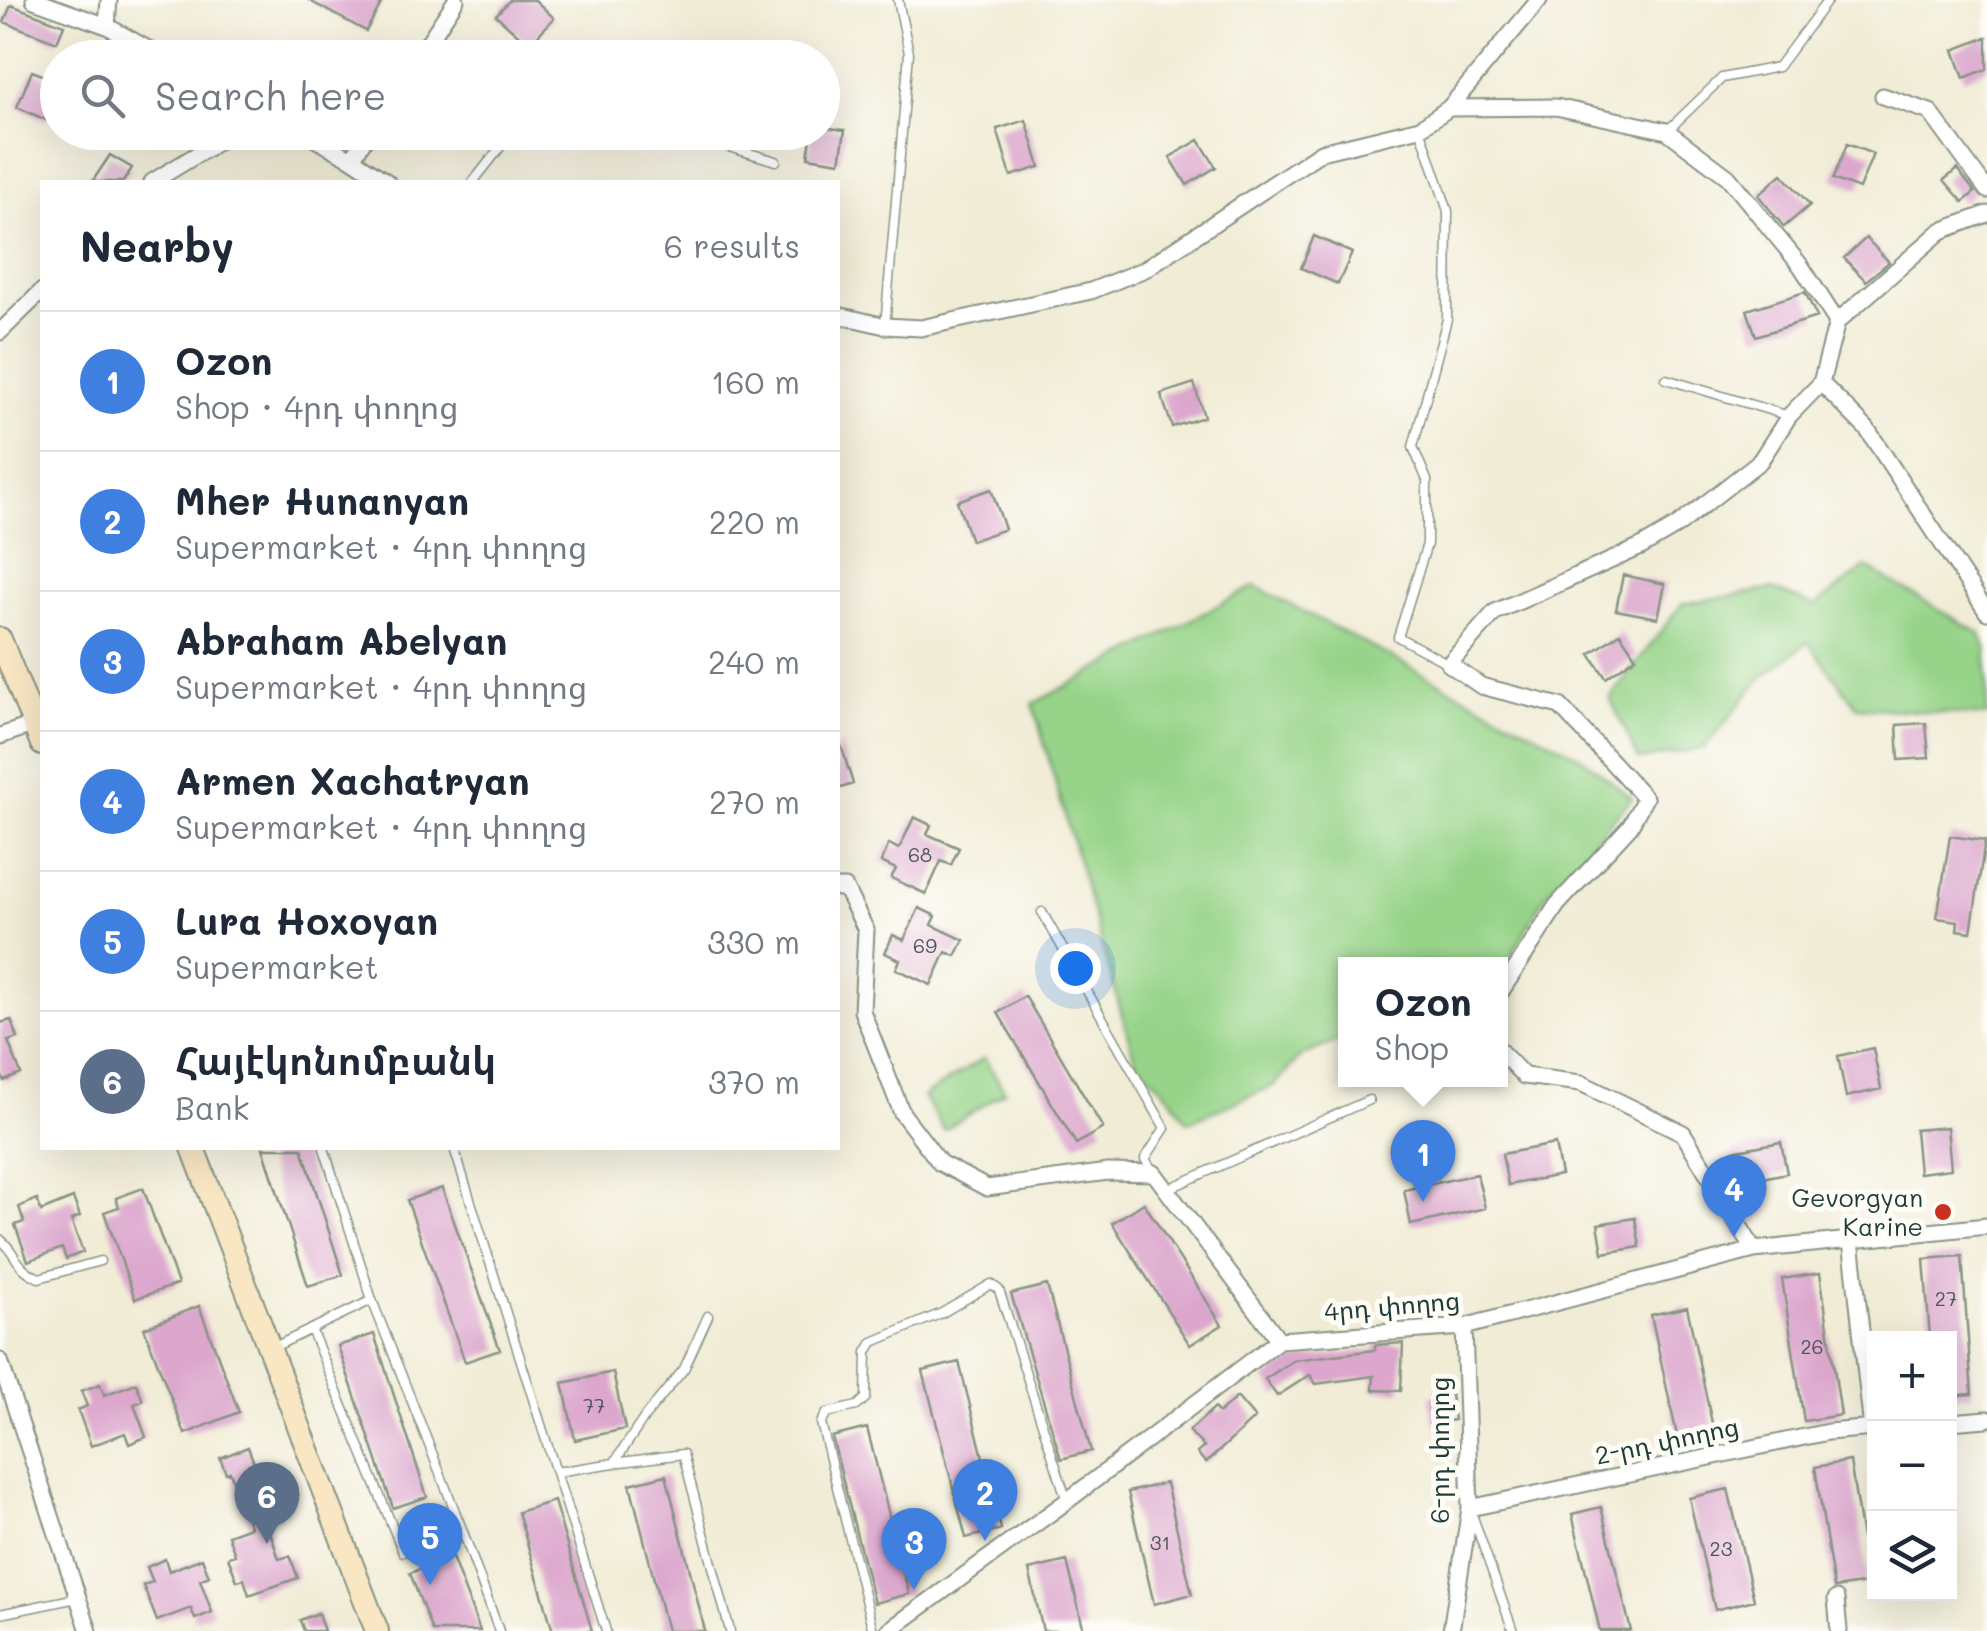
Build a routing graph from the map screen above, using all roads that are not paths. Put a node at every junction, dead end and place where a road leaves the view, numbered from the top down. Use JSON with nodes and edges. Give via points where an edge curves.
{"nodes":[{"id":1,"x":34,"y":0,"type":"edge"},
{"id":2,"x":109,"y":0,"type":"edge"},
{"id":3,"x":456,"y":0,"type":"edge"},
{"id":4,"x":898,"y":0,"type":"edge"},
{"id":5,"x":1538,"y":0,"type":"edge"},
{"id":6,"x":1828,"y":0,"type":"edge"},
{"id":7,"x":107,"y":26,"type":"junction"},
{"id":8,"x":132,"y":40,"type":"edge"},
{"id":9,"x":430,"y":40,"type":"edge"},
{"id":10,"x":1884,"y":96,"type":"dead end"},
{"id":11,"x":1449,"y":108,"type":"junction"},
{"id":12,"x":1420,"y":128,"type":"junction"},
{"id":13,"x":1666,"y":130,"type":"junction"},
{"id":14,"x":204,"y":150,"type":"edge"},
{"id":15,"x":335,"y":150,"type":"edge"},
{"id":16,"x":358,"y":150,"type":"edge"},
{"id":17,"x":498,"y":150,"type":"edge"},
{"id":18,"x":739,"y":150,"type":"edge"},
{"id":19,"x":352,"y":159,"type":"junction"},
{"id":20,"x":776,"y":161,"type":"dead end"},
{"id":21,"x":155,"y":180,"type":"edge"},
{"id":22,"x":384,"y":180,"type":"edge"},
{"id":23,"x":475,"y":180,"type":"edge"},
{"id":24,"x":1987,"y":190,"type":"edge"},
{"id":25,"x":1987,"y":214,"type":"edge"},
{"id":26,"x":40,"y":292,"type":"edge"},
{"id":27,"x":840,"y":316,"type":"edge"},
{"id":28,"x":1836,"y":322,"type":"junction"},
{"id":29,"x":885,"y":326,"type":"junction"},
{"id":30,"x":0,"y":332,"type":"edge"},
{"id":31,"x":1666,"y":379,"type":"dead end"},
{"id":32,"x":1820,"y":383,"type":"junction"},
{"id":33,"x":1789,"y":416,"type":"junction"},
{"id":34,"x":1987,"y":612,"type":"edge"},
{"id":35,"x":0,"y":639,"type":"edge"},
{"id":36,"x":1449,"y":664,"type":"junction"},
{"id":37,"x":39,"y":734,"type":"edge"},
{"id":38,"x":0,"y":736,"type":"edge"},
{"id":39,"x":840,"y":888,"type":"edge"},
{"id":40,"x":1042,"y":912,"type":"dead end"},
{"id":41,"x":1508,"y":981,"type":"edge"},
{"id":42,"x":1508,"y":1059,"type":"edge"},
{"id":43,"x":1369,"y":1100,"type":"dead end"},
{"id":44,"x":194,"y":1150,"type":"edge"},
{"id":45,"x":325,"y":1150,"type":"edge"},
{"id":46,"x":455,"y":1150,"type":"edge"},
{"id":47,"x":1154,"y":1173,"type":"junction"},
{"id":48,"x":1168,"y":1189,"type":"junction"},
{"id":49,"x":1987,"y":1226,"type":"edge"},
{"id":50,"x":0,"y":1239,"type":"edge"},
{"id":51,"x":1852,"y":1240,"type":"junction"},
{"id":52,"x":1754,"y":1250,"type":"junction"},
{"id":53,"x":100,"y":1261,"type":"dead end"},
{"id":54,"x":372,"y":1300,"type":"junction"},
{"id":55,"x":708,"y":1316,"type":"dead end"},
{"id":56,"x":1464,"y":1327,"type":"junction"},
{"id":57,"x":311,"y":1329,"type":"junction"},
{"id":58,"x":1279,"y":1340,"type":"junction"},
{"id":59,"x":268,"y":1350,"type":"junction"},
{"id":60,"x":0,"y":1360,"type":"edge"},
{"id":61,"x":1987,"y":1419,"type":"edge"},
{"id":62,"x":1872,"y":1421,"type":"edge"},
{"id":63,"x":1957,"y":1421,"type":"edge"},
{"id":64,"x":1867,"y":1429,"type":"edge"},
{"id":65,"x":614,"y":1464,"type":"junction"},
{"id":66,"x":556,"y":1472,"type":"junction"},
{"id":67,"x":1067,"y":1501,"type":"junction"},
{"id":68,"x":1470,"y":1508,"type":"junction"},
{"id":69,"x":462,"y":1530,"type":"junction"},
{"id":70,"x":77,"y":1598,"type":"junction"},
{"id":71,"x":1836,"y":1599,"type":"dead end"},
{"id":72,"x":0,"y":1614,"type":"edge"},
{"id":73,"x":90,"y":1631,"type":"edge"},
{"id":74,"x":376,"y":1631,"type":"edge"},
{"id":75,"x":499,"y":1631,"type":"edge"},
{"id":76,"x":606,"y":1631,"type":"edge"},
{"id":77,"x":730,"y":1631,"type":"edge"},
{"id":78,"x":873,"y":1631,"type":"edge"},
{"id":79,"x":888,"y":1631,"type":"edge"},
{"id":80,"x":1450,"y":1631,"type":"edge"},
{"id":81,"x":1514,"y":1631,"type":"edge"},
{"id":82,"x":1839,"y":1631,"type":"edge"}],
"edges":[{"from":1,"to":7,"type":"street"},
{"from":2,"to":7,"type":"street"},
{"from":3,"to":9,"type":"street"},
{"from":4,"to":29,"type":"lane","via":[[909,53]]},
{"from":5,"to":11,"type":"street"},
{"from":6,"to":13,"type":"lane","via":[[1778,66],[1722,78]]},
{"from":7,"to":8,"type":"street"},
{"from":10,"to":24,"type":"street","via":[[1930,112]]},
{"from":11,"to":12,"type":"street"},
{"from":11,"to":13,"type":"street","via":[[1556,107]]},
{"from":12,"to":29,"type":"street","via":[[1321,152],[1145,269],[1092,291],[921,328]]},
{"from":12,"to":36,"type":"lane","via":[[1448,211],[1447,319],[1413,448],[1427,480],[1427,544],[1398,637]]},
{"from":13,"to":28,"type":"street","via":[[1728,177],[1801,266]]},
{"from":14,"to":21,"type":"street"},
{"from":15,"to":19,"type":"street"},
{"from":16,"to":19,"type":"street"},
{"from":17,"to":23,"type":"lane"},
{"from":18,"to":20,"type":"lane"},
{"from":19,"to":22,"type":"street"},
{"from":25,"to":28,"type":"street","via":[[1941,231]]},
{"from":26,"to":30,"type":"street"},
{"from":27,"to":29,"type":"street"},
{"from":28,"to":32,"type":"street"},
{"from":31,"to":33,"type":"lane"},
{"from":32,"to":33,"type":"street"},
{"from":32,"to":34,"type":"street","via":[[1867,429]]},
{"from":33,"to":36,"type":"street","via":[[1760,462],[1678,526],[1494,612]]},
{"from":35,"to":37,"type":"main road"},
{"from":36,"to":41,"type":"street","via":[[1480,686],[1560,706],[1645,798],[1630,826],[1557,905]]},
{"from":37,"to":38,"type":"street"},
{"from":39,"to":47,"type":"street","via":[[866,930],[862,1011],[902,1113],[940,1163],[987,1188],[1108,1172]]},
{"from":40,"to":47,"type":"lane","via":[[1164,1128],[1145,1159]]},
{"from":42,"to":52,"type":"street","via":[[1524,1076],[1580,1083],[1684,1133]]},
{"from":43,"to":48,"type":"lane"},
{"from":44,"to":59,"type":"main road"},
{"from":45,"to":54,"type":"lane"},
{"from":46,"to":66,"type":"lane"},
{"from":47,"to":48,"type":"street"},
{"from":48,"to":58,"type":"street"},
{"from":49,"to":51,"type":"street","name":"4րդ փողոց"},
{"from":50,"to":53,"type":"lane","via":[[21,1269],[40,1278]]},
{"from":51,"to":52,"type":"street","name":"4րդ փողոց"},
{"from":51,"to":62,"type":"street"},
{"from":52,"to":56,"type":"street","name":"4րդ փողոց"},
{"from":54,"to":57,"type":"lane"},
{"from":54,"to":69,"type":"lane"},
{"from":55,"to":65,"type":"lane","via":[[684,1369]]},
{"from":56,"to":58,"type":"street","name":"4րդ փողոց"},
{"from":56,"to":68,"type":"street","name":"6-րդ փողոց"},
{"from":57,"to":59,"type":"lane"},
{"from":57,"to":69,"type":"lane","via":[[402,1552]]},
{"from":58,"to":67,"type":"street"},
{"from":59,"to":74,"type":"main road"},
{"from":60,"to":70,"type":"street"},
{"from":61,"to":63,"type":"street"},
{"from":64,"to":68,"type":"street","name":"2-րդ փողոց"},
{"from":65,"to":66,"type":"lane"},
{"from":65,"to":77,"type":"lane","via":[[682,1454]]},
{"from":66,"to":76,"type":"lane"},
{"from":67,"to":78,"type":"lane","via":[[999,1290],[991,1284],[873,1342],[866,1398],[826,1413],[821,1423]]},
{"from":67,"to":79,"type":"street"},
{"from":68,"to":80,"type":"street","name":"6-րդ փողոց"},
{"from":68,"to":81,"type":"lane"},
{"from":69,"to":75,"type":"lane"},
{"from":70,"to":72,"type":"lane"},
{"from":70,"to":73,"type":"street"},
{"from":71,"to":82,"type":"street"}]}
